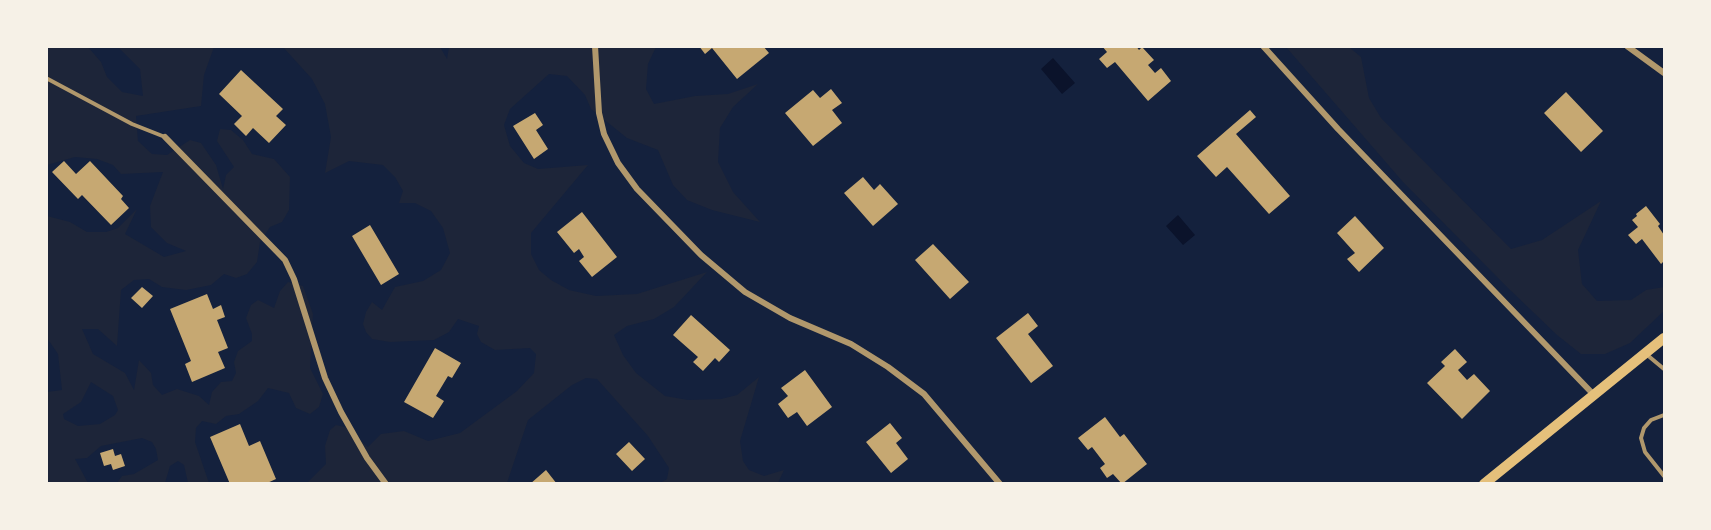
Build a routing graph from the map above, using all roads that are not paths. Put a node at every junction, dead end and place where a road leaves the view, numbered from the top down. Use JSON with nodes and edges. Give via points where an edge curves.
{"nodes":[{"id":1,"x":595,"y":46,"type":"edge"},
{"id":2,"x":1263,"y":46,"type":"edge"},
{"id":3,"x":1627,"y":46,"type":"edge"},
{"id":4,"x":1665,"y":73,"type":"edge"},
{"id":5,"x":46,"y":78,"type":"edge"},
{"id":6,"x":165,"y":136,"type":"joint"},
{"id":7,"x":1665,"y":338,"type":"edge"},
{"id":8,"x":1646,"y":354,"type":"junction"},
{"id":9,"x":1665,"y":369,"type":"edge"},
{"id":10,"x":1594,"y":394,"type":"junction"},
{"id":11,"x":1665,"y":414,"type":"edge"},
{"id":12,"x":1665,"y":476,"type":"edge"},
{"id":13,"x":386,"y":483,"type":"edge"},
{"id":14,"x":1000,"y":483,"type":"edge"},
{"id":15,"x":1485,"y":483,"type":"edge"}],
"edges":[{"from":1,"to":14,"type":"street","via":[[598,113],[604,134],[637,189],[702,257],[745,292],[790,318],[851,344],[924,394]]},
{"from":2,"to":10,"type":"street"},
{"from":3,"to":4,"type":"street"},
{"from":5,"to":6,"type":"lane","via":[[132,124]]},
{"from":6,"to":13,"type":"street","via":[[285,260],[340,412]]},
{"from":7,"to":8,"type":"main road"},
{"from":8,"to":9,"type":"lane"},
{"from":8,"to":10,"type":"main road"},
{"from":10,"to":15,"type":"main road"},
{"from":11,"to":12,"type":"lane","via":[[1651,420],[1641,438],[1646,452]]}]}
